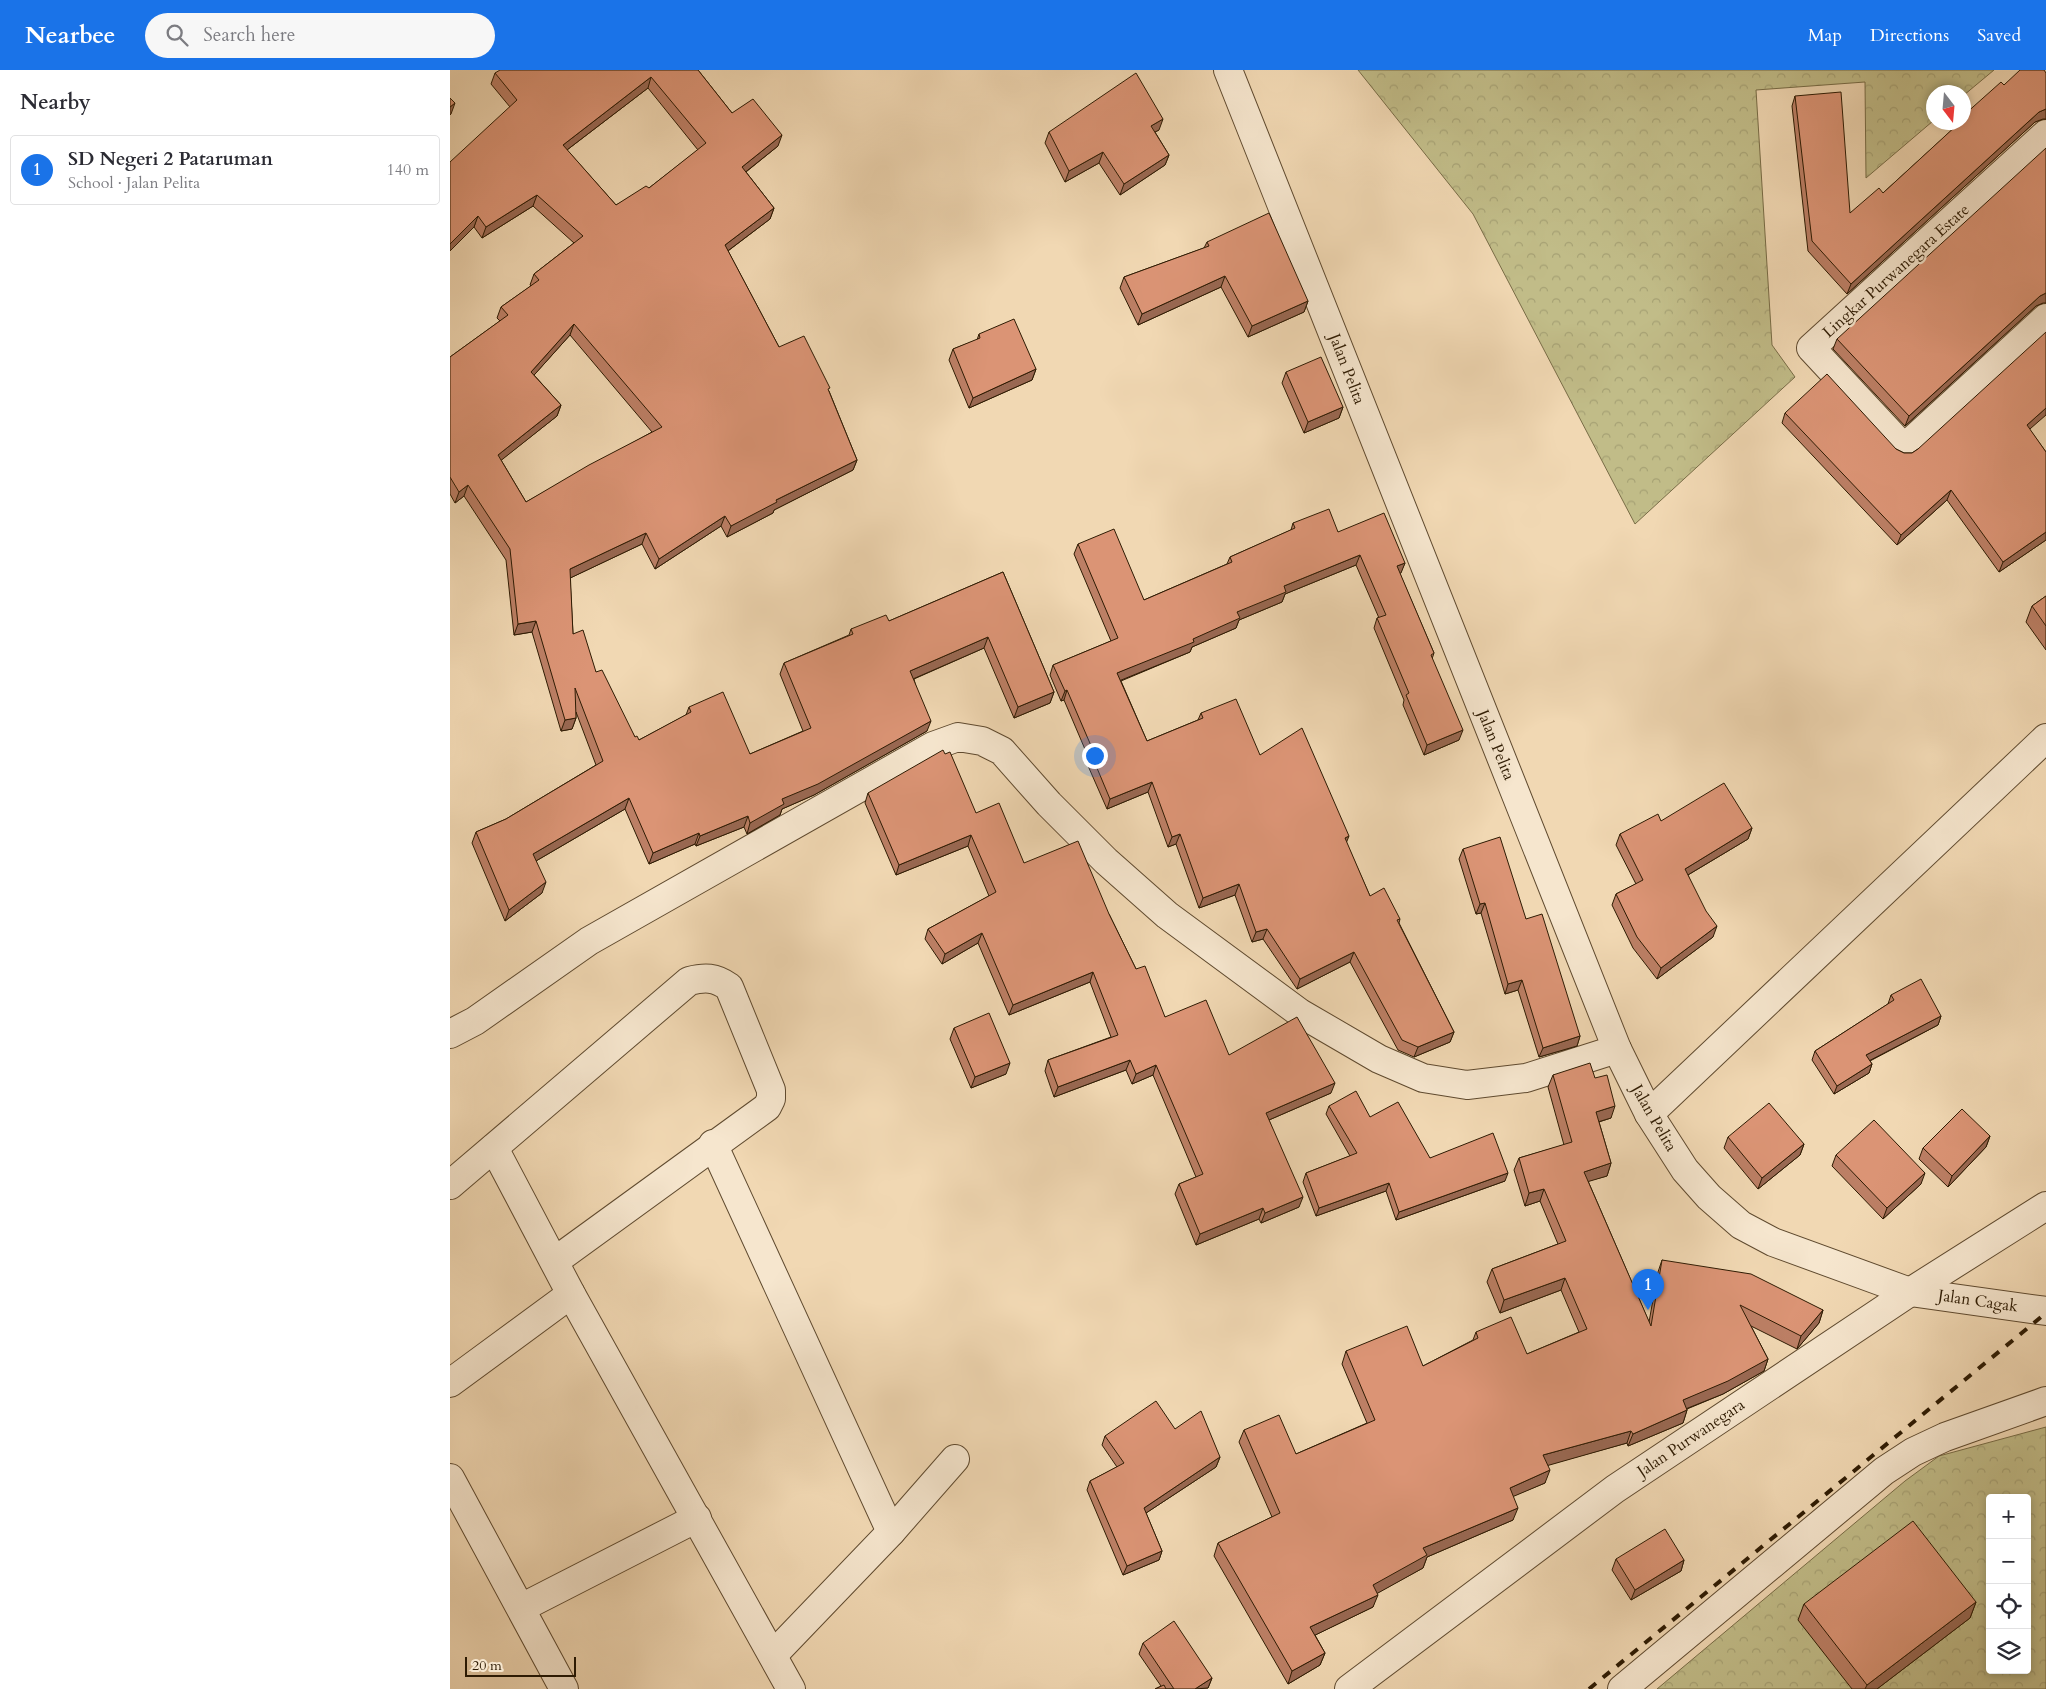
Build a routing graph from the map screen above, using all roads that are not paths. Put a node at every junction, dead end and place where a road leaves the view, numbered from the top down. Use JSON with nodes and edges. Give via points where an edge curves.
{"nodes":[{"id":1,"x":1228,"y":70,"type":"edge"},
{"id":2,"x":2046,"y":134,"type":"edge"},
{"id":3,"x":2046,"y":318,"type":"edge"},
{"id":4,"x":2046,"y":738,"type":"edge"},
{"id":5,"x":450,"y":1034,"type":"edge"},
{"id":6,"x":1617,"y":1049,"type":"junction"},
{"id":7,"x":1650,"y":1114,"type":"junction"},
{"id":8,"x":713,"y":1144,"type":"junction"},
{"id":9,"x":494,"y":1148,"type":"junction"},
{"id":10,"x":450,"y":1185,"type":"edge"},
{"id":11,"x":2046,"y":1206,"type":"edge"},
{"id":12,"x":555,"y":1261,"type":"junction"},
{"id":13,"x":1910,"y":1292,"type":"junction"},
{"id":14,"x":571,"y":1294,"type":"junction"},
{"id":15,"x":2046,"y":1311,"type":"edge"},
{"id":16,"x":450,"y":1383,"type":"edge"},
{"id":17,"x":2046,"y":1401,"type":"edge"},
{"id":18,"x":956,"y":1459,"type":"dead end"},
{"id":19,"x":450,"y":1478,"type":"edge"},
{"id":20,"x":697,"y":1518,"type":"junction"},
{"id":21,"x":891,"y":1532,"type":"junction"},
{"id":22,"x":521,"y":1608,"type":"junction"},
{"id":23,"x":773,"y":1655,"type":"junction"},
{"id":24,"x":564,"y":1689,"type":"edge"},
{"id":25,"x":791,"y":1689,"type":"edge"},
{"id":26,"x":1349,"y":1689,"type":"edge"},
{"id":27,"x":1622,"y":1689,"type":"edge"}],
"edges":[{"from":1,"to":6,"type":"street","name":"Jalan Pelita"},
{"from":2,"to":3,"type":"street","name":"Lingkar Purwanegara Estate","via":[[1812,348],[1904,448]]},
{"from":4,"to":7,"type":"street"},
{"from":5,"to":6,"type":"street","via":[[475,1021],[589,941],[933,746],[958,737],[982,741],[1002,751],[1106,861],[1167,915],[1300,1013],[1379,1059],[1423,1078],[1468,1085],[1526,1078]]},
{"from":6,"to":7,"type":"street","name":"Jalan Pelita"},
{"from":7,"to":13,"type":"street","name":"Jalan Pelita","via":[[1685,1170],[1708,1197],[1741,1225],[1773,1242]]},
{"from":8,"to":9,"type":"street","via":[[767,1107],[771,1090],[729,987],[718,980],[700,978],[689,981]]},
{"from":8,"to":12,"type":"street"},
{"from":8,"to":21,"type":"street"},
{"from":9,"to":10,"type":"street"},
{"from":9,"to":12,"type":"street"},
{"from":11,"to":13,"type":"street","name":"Jalan Purwanegara"},
{"from":12,"to":14,"type":"street"},
{"from":13,"to":15,"type":"street","name":"Jalan Cagak"},
{"from":13,"to":26,"type":"street","name":"Jalan Purwanegara","via":[[1615,1489]]},
{"from":14,"to":16,"type":"street"},
{"from":14,"to":20,"type":"street"},
{"from":17,"to":27,"type":"street","via":[[1945,1437],[1884,1471]]},
{"from":18,"to":21,"type":"street"},
{"from":19,"to":22,"type":"street"},
{"from":20,"to":22,"type":"street"},
{"from":20,"to":23,"type":"street"},
{"from":21,"to":23,"type":"street"},
{"from":22,"to":24,"type":"street"},
{"from":23,"to":25,"type":"street"}]}
